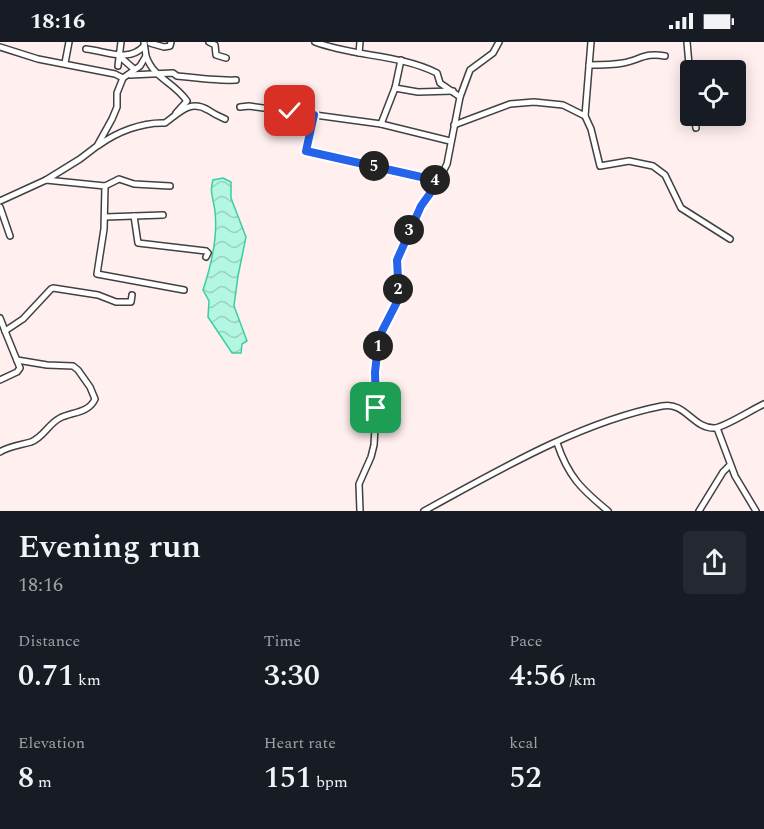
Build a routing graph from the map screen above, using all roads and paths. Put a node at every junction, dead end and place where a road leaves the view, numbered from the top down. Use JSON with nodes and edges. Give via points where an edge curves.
{"nodes":[{"id":1,"x":69,"y":42,"type":"edge"},
{"id":2,"x":121,"y":42,"type":"edge"},
{"id":3,"x":171,"y":42,"type":"edge"},
{"id":4,"x":209,"y":42,"type":"edge"},
{"id":5,"x":315,"y":42,"type":"edge"},
{"id":6,"x":360,"y":42,"type":"edge"},
{"id":7,"x":499,"y":42,"type":"edge"},
{"id":8,"x":591,"y":42,"type":"edge"},
{"id":9,"x":687,"y":42,"type":"edge"},
{"id":10,"x":145,"y":44,"type":"edge"},
{"id":11,"x":0,"y":47,"type":"edge"},
{"id":12,"x":86,"y":49,"type":"dead end"},
{"id":13,"x":359,"y":52,"type":"junction"},
{"id":14,"x":118,"y":55,"type":"junction"},
{"id":15,"x":146,"y":56,"type":"junction"},
{"id":16,"x":665,"y":56,"type":"dead end"},
{"id":17,"x":226,"y":58,"type":"dead end"},
{"id":18,"x":401,"y":60,"type":"junction"},
{"id":19,"x":689,"y":60,"type":"edge"},
{"id":20,"x":65,"y":63,"type":"junction"},
{"id":21,"x":589,"y":65,"type":"junction"},
{"id":22,"x":118,"y":66,"type":"dead end"},
{"id":23,"x":132,"y":72,"type":"junction"},
{"id":24,"x":157,"y":74,"type":"junction"},
{"id":25,"x":123,"y":78,"type":"junction"},
{"id":26,"x":236,"y":80,"type":"dead end"},
{"id":27,"x":395,"y":88,"type":"junction"},
{"id":28,"x":454,"y":92,"type":"junction"},
{"id":29,"x":460,"y":97,"type":"junction"},
{"id":30,"x":240,"y":107,"type":"dead end"},
{"id":31,"x":314,"y":115,"type":"junction"},
{"id":32,"x":585,"y":116,"type":"junction"},
{"id":33,"x":172,"y":118,"type":"junction"},
{"id":34,"x":225,"y":119,"type":"dead end"},
{"id":35,"x":381,"y":124,"type":"junction"},
{"id":36,"x":454,"y":125,"type":"junction"},
{"id":37,"x":450,"y":141,"type":"junction"},
{"id":38,"x":98,"y":146,"type":"junction"},
{"id":39,"x":46,"y":180,"type":"junction"},
{"id":40,"x":439,"y":181,"type":"junction"},
{"id":41,"x":105,"y":186,"type":"junction"},
{"id":42,"x":170,"y":186,"type":"dead end"},
{"id":43,"x":0,"y":201,"type":"edge"},
{"id":44,"x":0,"y":207,"type":"edge"},
{"id":45,"x":163,"y":215,"type":"dead end"},
{"id":46,"x":134,"y":216,"type":"junction"},
{"id":47,"x":105,"y":217,"type":"junction"},
{"id":48,"x":10,"y":236,"type":"dead end"},
{"id":49,"x":729,"y":239,"type":"dead end"},
{"id":50,"x":206,"y":257,"type":"dead end"},
{"id":51,"x":184,"y":290,"type":"dead end"},
{"id":52,"x":132,"y":295,"type":"dead end"},
{"id":53,"x":0,"y":318,"type":"edge"},
{"id":54,"x":5,"y":331,"type":"junction"},
{"id":55,"x":17,"y":360,"type":"junction"},
{"id":56,"x":0,"y":380,"type":"edge"},
{"id":57,"x":764,"y":404,"type":"edge"},
{"id":58,"x":717,"y":428,"type":"junction"},
{"id":59,"x":557,"y":442,"type":"junction"},
{"id":60,"x":0,"y":452,"type":"edge"},
{"id":61,"x":730,"y":465,"type":"junction"},
{"id":62,"x":360,"y":511,"type":"edge"},
{"id":63,"x":424,"y":511,"type":"edge"},
{"id":64,"x":608,"y":511,"type":"edge"},
{"id":65,"x":699,"y":511,"type":"edge"},
{"id":66,"x":756,"y":511,"type":"edge"}],
"edges":[{"from":1,"to":20,"type":"street"},
{"from":2,"to":14,"type":"street"},
{"from":3,"to":10,"type":"street","via":[[164,47]]},
{"from":4,"to":17,"type":"street","via":[[215,45],[216,55]]},
{"from":5,"to":13,"type":"street"},
{"from":6,"to":13,"type":"street"},
{"from":7,"to":29,"type":"street","via":[[494,53],[470,70]]},
{"from":8,"to":21,"type":"street"},
{"from":9,"to":19,"type":"street"},
{"from":10,"to":14,"type":"street","via":[[138,52]]},
{"from":10,"to":15,"type":"street"},
{"from":11,"to":20,"type":"street"},
{"from":12,"to":14,"type":"street"},
{"from":13,"to":18,"type":"street"},
{"from":14,"to":22,"type":"street"},
{"from":14,"to":23,"type":"street"},
{"from":15,"to":23,"type":"street"},
{"from":15,"to":24,"type":"street"},
{"from":16,"to":21,"type":"street","via":[[644,55],[621,64]]},
{"from":18,"to":27,"type":"street"},
{"from":18,"to":28,"type":"street","via":[[437,73],[440,83]]},
{"from":20,"to":25,"type":"street"},
{"from":21,"to":32,"type":"street"},
{"from":23,"to":24,"type":"street"},
{"from":23,"to":25,"type":"street"},
{"from":24,"to":26,"type":"street"},
{"from":24,"to":33,"type":"street","via":[[176,86],[187,101]]},
{"from":25,"to":38,"type":"street","via":[[117,107]]},
{"from":27,"to":28,"type":"street"},
{"from":27,"to":35,"type":"street"},
{"from":28,"to":29,"type":"street"},
{"from":29,"to":36,"type":"street"},
{"from":30,"to":31,"type":"street"},
{"from":31,"to":35,"type":"street"},
{"from":31,"to":40,"type":"street","via":[[306,151]]},
{"from":32,"to":36,"type":"street","via":[[563,105],[527,102],[510,104]]},
{"from":32,"to":49,"type":"street","via":[[600,166],[629,161],[659,169],[681,208]]},
{"from":33,"to":34,"type":"street","via":[[193,105]]},
{"from":33,"to":38,"type":"street","via":[[124,131]]},
{"from":35,"to":37,"type":"street"},
{"from":36,"to":37,"type":"street"},
{"from":37,"to":40,"type":"street","via":[[447,164]]},
{"from":38,"to":39,"type":"street"},
{"from":39,"to":41,"type":"street"},
{"from":39,"to":43,"type":"street"},
{"from":40,"to":62,"type":"street","via":[[421,206],[397,260],[399,298],[379,337],[374,445],[359,484]]},
{"from":41,"to":42,"type":"street","via":[[119,179]]},
{"from":41,"to":47,"type":"street"},
{"from":44,"to":48,"type":"street"},
{"from":45,"to":46,"type":"street"},
{"from":46,"to":47,"type":"street"},
{"from":46,"to":50,"type":"street","via":[[138,243],[206,251]]},
{"from":47,"to":51,"type":"street","via":[[97,273]]},
{"from":52,"to":54,"type":"street","via":[[130,302],[116,302],[53,288]]},
{"from":53,"to":54,"type":"street"},
{"from":54,"to":55,"type":"street"},
{"from":55,"to":56,"type":"street","via":[[20,370]]},
{"from":55,"to":60,"type":"street","via":[[74,366],[95,399],[86,410],[55,420],[38,438]]},
{"from":57,"to":58,"type":"street"},
{"from":58,"to":59,"type":"street","via":[[701,425],[682,410],[666,405]]},
{"from":58,"to":61,"type":"street"},
{"from":59,"to":63,"type":"street"},
{"from":59,"to":64,"type":"street","via":[[571,475]]},
{"from":61,"to":65,"type":"street"},
{"from":61,"to":66,"type":"street"}]}
